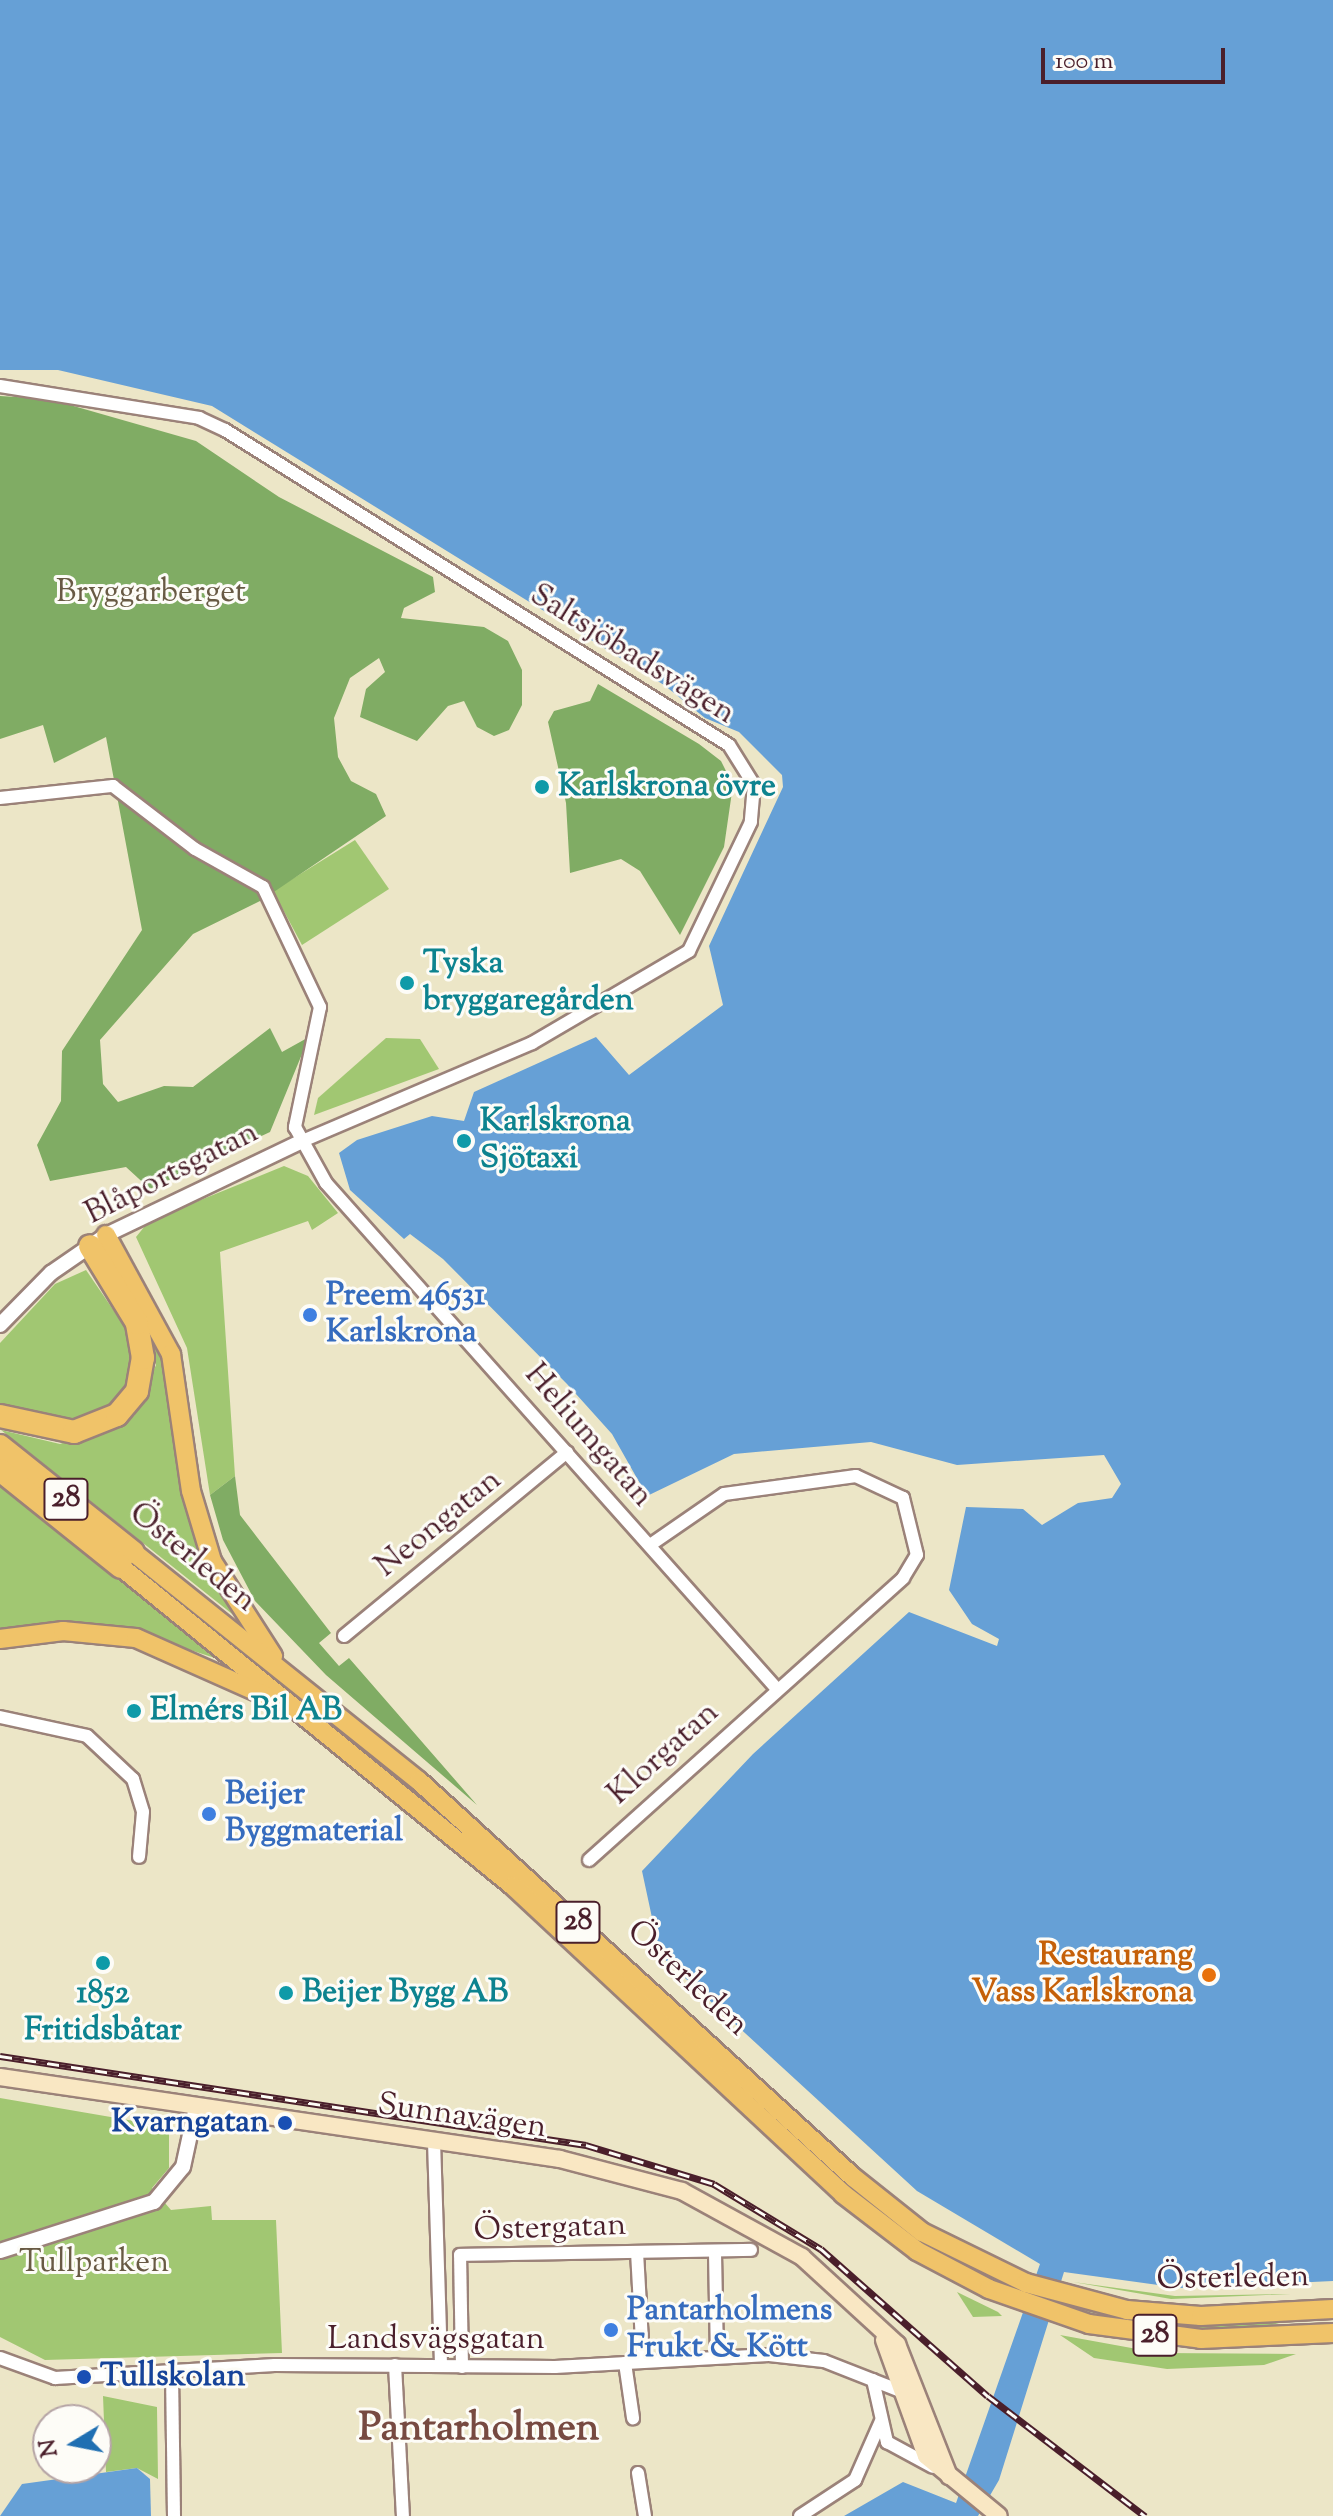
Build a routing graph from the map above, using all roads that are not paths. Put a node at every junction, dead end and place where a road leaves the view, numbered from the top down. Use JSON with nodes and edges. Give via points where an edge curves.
{"nodes":[{"id":1,"x":0,"y":386,"type":"edge"},
{"id":2,"x":0,"y":798,"type":"edge"},
{"id":3,"x":302,"y":1141,"type":"junction"},
{"id":4,"x":98,"y":1240,"type":"junction"},
{"id":5,"x":0,"y":1325,"type":"edge"},
{"id":6,"x":0,"y":1416,"type":"edge"},
{"id":7,"x":0,"y":1446,"type":"edge"},
{"id":8,"x":567,"y":1452,"type":"junction"},
{"id":9,"x":0,"y":1470,"type":"edge"},
{"id":10,"x":650,"y":1545,"type":"junction"},
{"id":11,"x":127,"y":1559,"type":"junction"},
{"id":12,"x":344,"y":1636,"type":"dead end"},
{"id":13,"x":0,"y":1639,"type":"edge"},
{"id":14,"x":286,"y":1675,"type":"junction"},
{"id":15,"x":777,"y":1689,"type":"junction"},
{"id":16,"x":0,"y":1717,"type":"edge"},
{"id":17,"x":316,"y":1721,"type":"junction"},
{"id":18,"x":139,"y":1857,"type":"dead end"},
{"id":19,"x":589,"y":1860,"type":"dead end"},
{"id":20,"x":0,"y":2077,"type":"edge"},
{"id":21,"x":196,"y":2107,"type":"junction"},
{"id":22,"x":434,"y":2141,"type":"junction"},
{"id":23,"x":751,"y":2250,"type":"dead end"},
{"id":24,"x":0,"y":2251,"type":"edge"},
{"id":25,"x":637,"y":2252,"type":"junction"},
{"id":26,"x":715,"y":2253,"type":"junction"},
{"id":27,"x":1333,"y":2309,"type":"edge"},
{"id":28,"x":874,"y":2321,"type":"junction"},
{"id":29,"x":1333,"y":2333,"type":"edge"},
{"id":30,"x":717,"y":2355,"type":"junction"},
{"id":31,"x":0,"y":2358,"type":"edge"},
{"id":32,"x":643,"y":2361,"type":"junction"},
{"id":33,"x":625,"y":2363,"type":"junction"},
{"id":34,"x":441,"y":2364,"type":"junction"},
{"id":35,"x":395,"y":2365,"type":"junction"},
{"id":36,"x":462,"y":2367,"type":"junction"},
{"id":37,"x":172,"y":2373,"type":"junction"},
{"id":38,"x":873,"y":2380,"type":"junction"},
{"id":39,"x":904,"y":2393,"type":"junction"},
{"id":40,"x":926,"y":2408,"type":"junction"},
{"id":41,"x":633,"y":2418,"type":"dead end"},
{"id":42,"x":881,"y":2421,"type":"junction"},
{"id":43,"x":942,"y":2472,"type":"junction"},
{"id":44,"x":638,"y":2473,"type":"dead end"},
{"id":45,"x":994,"y":2512,"type":"edge"},
{"id":46,"x":174,"y":2516,"type":"edge"},
{"id":47,"x":403,"y":2516,"type":"edge"},
{"id":48,"x":645,"y":2516,"type":"edge"},
{"id":49,"x":800,"y":2516,"type":"edge"}],
"edges":[{"from":1,"to":3,"type":"street","name":"Saltsjöbadsvägen","via":[[199,418],[225,430],[729,745],[754,785],[751,822],[689,951],[532,1043]]},
{"from":2,"to":3,"type":"street","via":[[113,786],[195,849],[263,887],[320,1007],[296,1114]]},
{"from":3,"to":4,"type":"street","name":"Blåportsgatan"},
{"from":3,"to":8,"type":"street","name":"Heliumgatan","via":[[326,1183]]},
{"from":4,"to":5,"type":"street","name":"Blåportsgatan"},
{"from":4,"to":6,"type":"highway","via":[[137,1323],[143,1358],[137,1391],[117,1415],[74,1432]]},
{"from":4,"to":14,"type":"main road","via":[[171,1354],[191,1491],[212,1561]]},
{"from":7,"to":11,"type":"highway","name":"Österleden","number":"28"},
{"from":8,"to":10,"type":"street","name":"Heliumgatan"},
{"from":8,"to":12,"type":"street","name":"Neongatan"},
{"from":9,"to":11,"type":"highway","name":"Österleden","number":"28"},
{"from":10,"to":15,"type":"street","name":"Heliumgatan"},
{"from":10,"to":15,"type":"street","name":"Klorgatan","via":[[724,1494],[856,1476],[903,1498],[917,1555],[903,1578]]},
{"from":11,"to":14,"type":"main road","name":"Österleden","number":"28"},
{"from":11,"to":17,"type":"main road","name":"Österleden","number":"28"},
{"from":13,"to":17,"type":"main road","via":[[63,1631],[136,1638],[230,1675]]},
{"from":14,"to":27,"type":"main road","name":"Österleden","number":"28","via":[[525,1873],[885,2205],[964,2255],[1065,2296],[1201,2316]]},
{"from":15,"to":19,"type":"street","name":"Klorgatan"},
{"from":16,"to":18,"type":"street","via":[[87,1736],[133,1779],[143,1812]]},
{"from":17,"to":29,"type":"main road","name":"Österleden","number":"28","via":[[513,1886],[843,2194],[917,2251],[1057,2315],[1201,2339]]},
{"from":20,"to":21,"type":"main road","name":"Sunnavägen"},
{"from":21,"to":22,"type":"main road","name":"Sunnavägen"},
{"from":21,"to":24,"type":"street","via":[[183,2167],[154,2202]]},
{"from":22,"to":28,"type":"main road","name":"Sunnavägen","via":[[560,2159],[682,2191],[792,2250]]},
{"from":22,"to":34,"type":"street"},
{"from":23,"to":26,"type":"street","name":"Östergatan"},
{"from":25,"to":26,"type":"street","name":"Östergatan"},
{"from":25,"to":32,"type":"street"},
{"from":25,"to":36,"type":"street","name":"Östergatan","via":[[460,2255]]},
{"from":26,"to":30,"type":"street"},
{"from":28,"to":39,"type":"main road","name":"Sunnavägen"},
{"from":28,"to":40,"type":"main road","name":"Sunnavägen","via":[[905,2357]]},
{"from":30,"to":32,"type":"street","name":"Landsvägsgatan"},
{"from":30,"to":38,"type":"street","name":"Landsvägsgatan","via":[[824,2361]]},
{"from":31,"to":37,"type":"street","name":"Landsvägsgatan","via":[[55,2378]]},
{"from":32,"to":33,"type":"street","name":"Landsvägsgatan"},
{"from":33,"to":36,"type":"street","name":"Landsvägsgatan"},
{"from":33,"to":41,"type":"street"},
{"from":34,"to":35,"type":"street","name":"Landsvägsgatan"},
{"from":34,"to":36,"type":"street","name":"Landsvägsgatan"},
{"from":35,"to":37,"type":"street","name":"Landsvägsgatan"},
{"from":35,"to":47,"type":"street"},
{"from":37,"to":46,"type":"street"},
{"from":38,"to":39,"type":"street","name":"Landsvägsgatan"},
{"from":38,"to":42,"type":"street"},
{"from":39,"to":40,"type":"street","name":"Landsvägsgatan"},
{"from":39,"to":43,"type":"main road","name":"Sunnavägen"},
{"from":40,"to":43,"type":"main road","name":"Sunnavägen"},
{"from":42,"to":43,"type":"street","via":[[893,2450]]},
{"from":42,"to":49,"type":"street","via":[[855,2480]]},
{"from":43,"to":45,"type":"main road"},
{"from":44,"to":48,"type":"street"}]}
